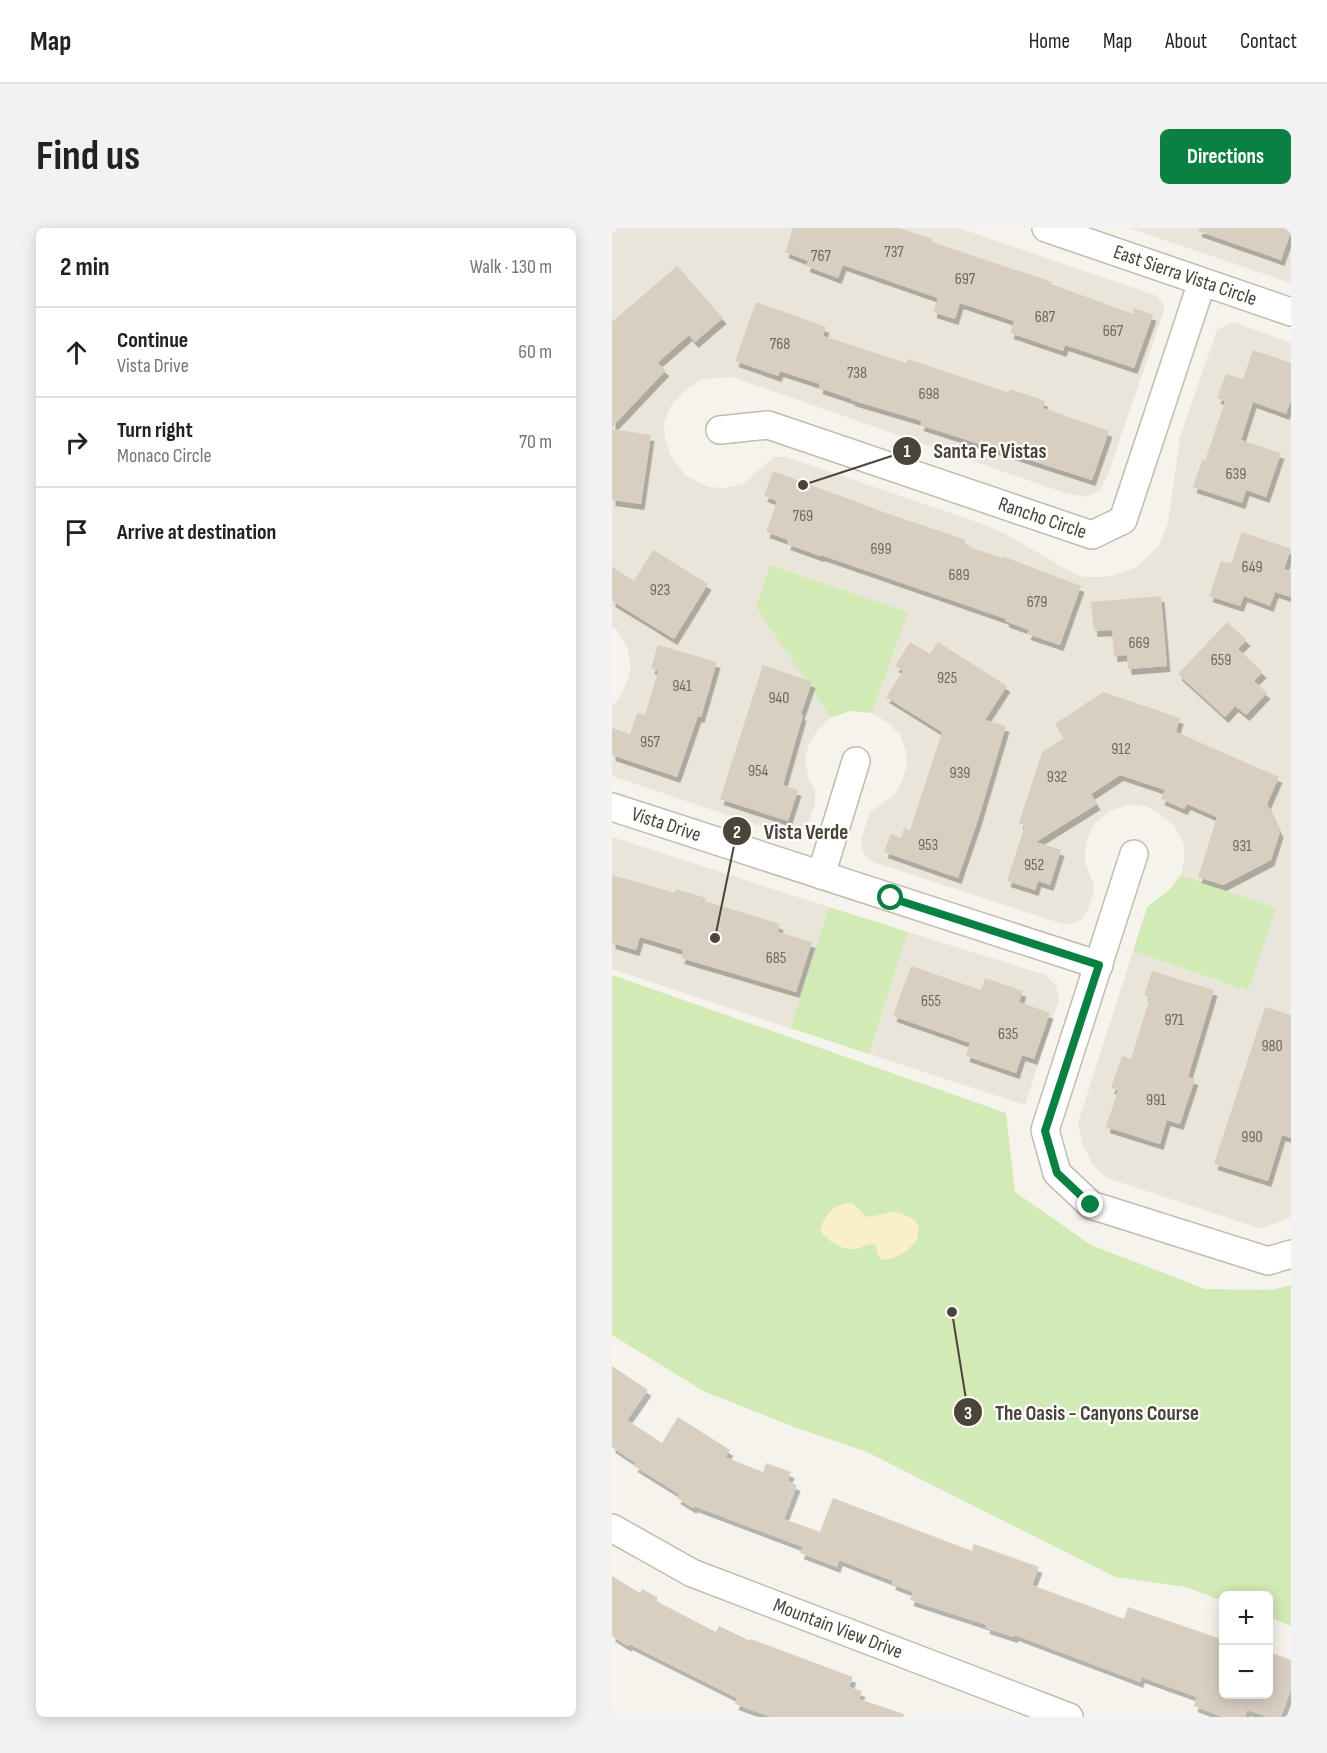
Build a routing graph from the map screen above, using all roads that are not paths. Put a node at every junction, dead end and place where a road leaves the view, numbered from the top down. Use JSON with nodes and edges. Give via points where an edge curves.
{"nodes":[{"id":1,"x":1046,"y":228,"type":"edge"},
{"id":2,"x":1202,"y":282,"type":"junction"},
{"id":3,"x":1291,"y":312,"type":"edge"},
{"id":4,"x":720,"y":430,"type":"dead end"},
{"id":5,"x":856,"y":761,"type":"dead end"},
{"id":6,"x":612,"y":807,"type":"edge"},
{"id":7,"x":1134,"y":854,"type":"dead end"},
{"id":8,"x":821,"y":875,"type":"junction"},
{"id":9,"x":1099,"y":965,"type":"junction"},
{"id":10,"x":1291,"y":1254,"type":"edge"},
{"id":11,"x":612,"y":1528,"type":"edge"},
{"id":12,"x":1069,"y":1717,"type":"edge"}],
"edges":[{"from":1,"to":2,"type":"street","name":"East Sierra Vista Circle"},
{"from":2,"to":3,"type":"street","name":"East Sierra Vista Circle"},
{"from":2,"to":4,"type":"street","name":"Rancho Circle","via":[[1123,520],[1092,535],[768,425]]},
{"from":5,"to":8,"type":"street"},
{"from":6,"to":8,"type":"street","name":"Vista Drive"},
{"from":7,"to":9,"type":"street"},
{"from":8,"to":9,"type":"street","name":"Vista Drive"},
{"from":9,"to":10,"type":"street","via":[[1045,1131],[1057,1173],[1091,1205],[1268,1261]]},
{"from":11,"to":12,"type":"street","name":"Mountain View Drive","via":[[692,1573]]}]}
